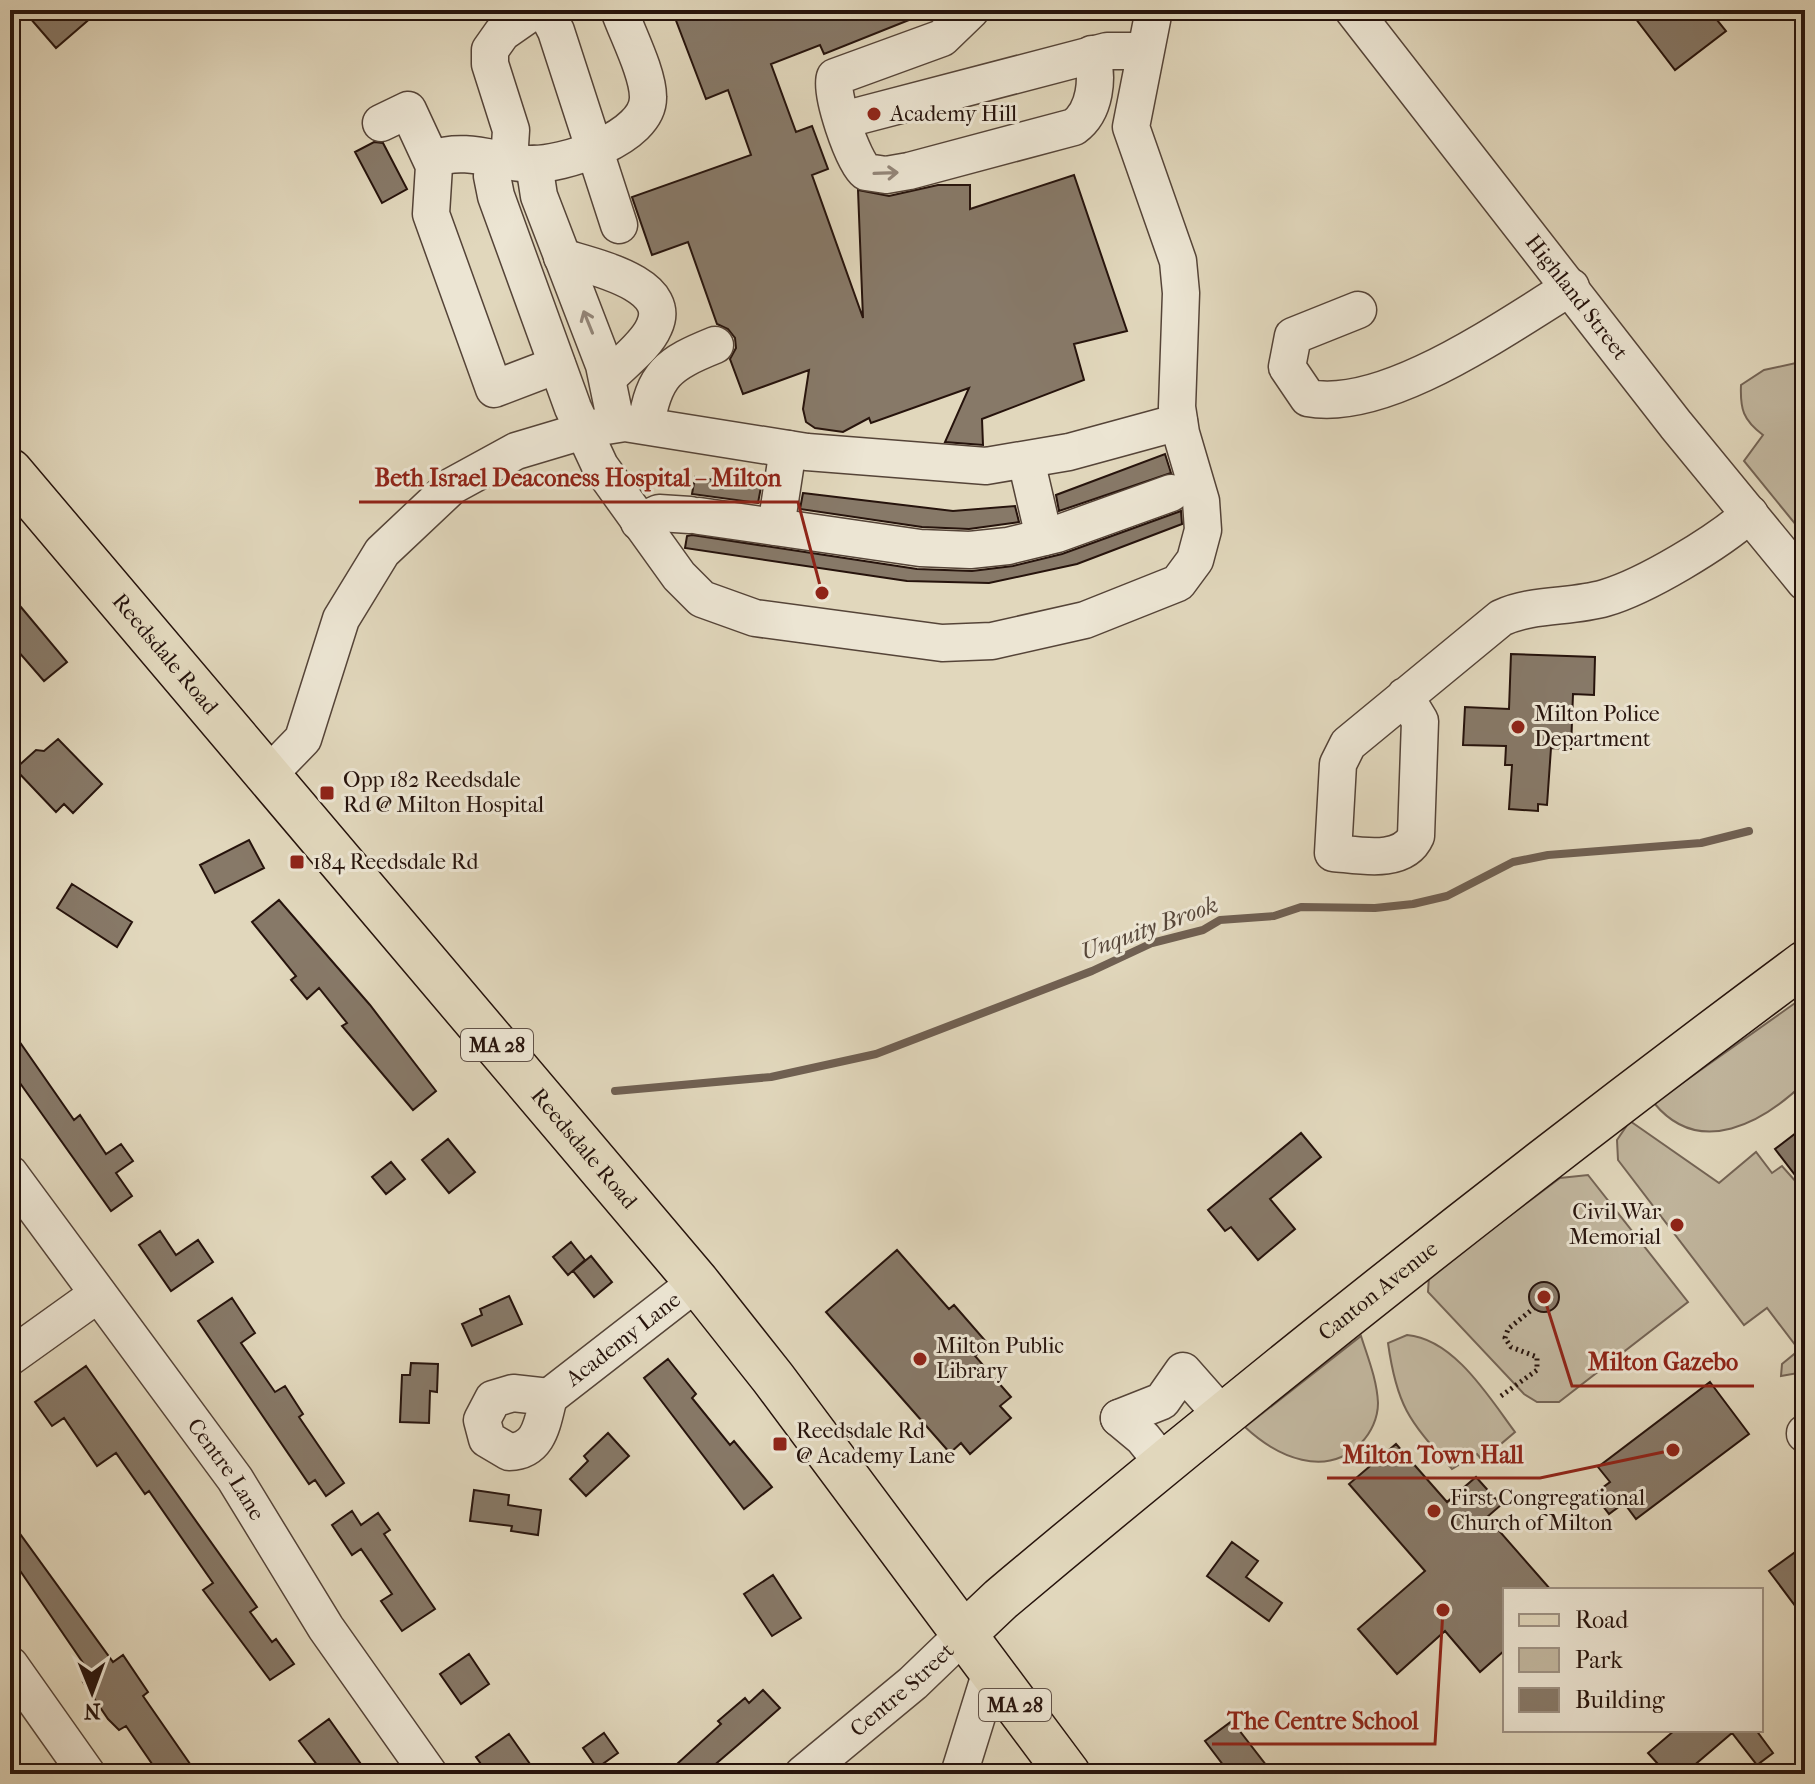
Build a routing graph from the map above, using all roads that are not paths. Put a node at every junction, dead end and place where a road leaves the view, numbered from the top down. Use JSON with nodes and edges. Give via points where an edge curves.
{"nodes":[{"id":1,"x":535,"y":10,"type":"edge"},
{"id":2,"x":545,"y":10,"type":"edge"},
{"id":3,"x":619,"y":10,"type":"edge"},
{"id":4,"x":971,"y":10,"type":"edge"},
{"id":5,"x":1154,"y":10,"type":"edge"},
{"id":6,"x":1353,"y":10,"type":"edge"},
{"id":7,"x":1144,"y":51,"type":"junction"},
{"id":8,"x":1092,"y":54,"type":"junction"},
{"id":9,"x":843,"y":120,"type":"junction"},
{"id":10,"x":381,"y":123,"type":"dead end"},
{"id":11,"x":595,"y":148,"type":"junction"},
{"id":12,"x":432,"y":159,"type":"junction"},
{"id":13,"x":513,"y":161,"type":"junction"},
{"id":14,"x":619,"y":225,"type":"dead end"},
{"id":15,"x":562,"y":257,"type":"junction"},
{"id":16,"x":1571,"y":287,"type":"junction"},
{"id":17,"x":1358,"y":310,"type":"dead end"},
{"id":18,"x":715,"y":345,"type":"dead end"},
{"id":19,"x":557,"y":365,"type":"junction"},
{"id":20,"x":608,"y":378,"type":"junction"},
{"id":21,"x":1179,"y":422,"type":"junction"},
{"id":22,"x":615,"y":426,"type":"junction"},
{"id":23,"x":788,"y":449,"type":"junction"},
{"id":24,"x":1026,"y":460,"type":"junction"},
{"id":25,"x":10,"y":471,"type":"edge"},
{"id":26,"x":1182,"y":489,"type":"junction"},
{"id":27,"x":1750,"y":514,"type":"junction"},
{"id":28,"x":639,"y":522,"type":"junction"},
{"id":29,"x":776,"y":527,"type":"junction"},
{"id":30,"x":1044,"y":537,"type":"junction"},
{"id":31,"x":1805,"y":582,"type":"edge"},
{"id":32,"x":1405,"y":696,"type":"dead end"},
{"id":33,"x":268,"y":775,"type":"junction"},
{"id":34,"x":1805,"y":963,"type":"edge"},
{"id":35,"x":10,"y":1174,"type":"edge"},
{"id":36,"x":697,"y":1282,"type":"junction"},
{"id":37,"x":98,"y":1294,"type":"junction"},
{"id":38,"x":10,"y":1357,"type":"edge"},
{"id":39,"x":549,"y":1397,"type":"dead end"},
{"id":40,"x":1221,"y":1414,"type":"junction"},
{"id":41,"x":1163,"y":1463,"type":"junction"},
{"id":42,"x":964,"y":1634,"type":"junction"},
{"id":43,"x":10,"y":1665,"type":"edge"},
{"id":44,"x":991,"y":1671,"type":"junction"},
{"id":45,"x":87,"y":1774,"type":"edge"},
{"id":46,"x":429,"y":1774,"type":"edge"},
{"id":47,"x":803,"y":1774,"type":"edge"},
{"id":48,"x":959,"y":1774,"type":"edge"},
{"id":49,"x":1068,"y":1774,"type":"edge"}],
"edges":[{"from":1,"to":13,"type":"street","via":[[496,38],[490,50],[511,130]]},
{"from":2,"to":11,"type":"street"},
{"from":3,"to":11,"type":"street","via":[[646,86],[647,106],[634,127]]},
{"from":4,"to":9,"type":"street","via":[[942,38],[835,77]]},
{"from":5,"to":7,"type":"street"},
{"from":6,"to":16,"type":"street","name":"Highland Street"},
{"from":7,"to":8,"type":"street"},
{"from":7,"to":21,"type":"street","via":[[1131,127],[1178,261]]},
{"from":8,"to":9,"type":"street"},
{"from":9,"to":8,"type":"street","one_way":true,"via":[[858,164],[878,175],[1067,131],[1081,123],[1093,96]]},
{"from":10,"to":12,"type":"street","via":[[408,110]]},
{"from":11,"to":13,"type":"street","via":[[559,161]]},
{"from":11,"to":14,"type":"street"},
{"from":12,"to":13,"type":"street","via":[[469,153]]},
{"from":12,"to":19,"type":"street","via":[[431,214],[494,389]]},
{"from":13,"to":15,"type":"street","via":[[539,196]]},
{"from":13,"to":19,"type":"street","via":[[492,176],[496,196]]},
{"from":20,"to":15,"type":"street","one_way":true},
{"from":15,"to":20,"type":"street","via":[[637,283],[650,297],[655,326]]},
{"from":16,"to":17,"type":"street","via":[[1441,366],[1361,396],[1330,402],[1308,398],[1287,367],[1293,336]]},
{"from":16,"to":27,"type":"street","name":"Highland Street"},
{"from":18,"to":22,"type":"street","via":[[662,375]]},
{"from":19,"to":22,"type":"street"},
{"from":20,"to":22,"type":"street"},
{"from":21,"to":24,"type":"street"},
{"from":21,"to":26,"type":"street"},
{"from":22,"to":23,"type":"street"},
{"from":22,"to":28,"type":"street","via":[[609,482]]},
{"from":22,"to":33,"type":"street","via":[[516,451],[475,470],[393,540],[341,619],[303,739]]},
{"from":23,"to":24,"type":"street","via":[[957,466]]},
{"from":23,"to":29,"type":"street"},
{"from":24,"to":30,"type":"street"},
{"from":25,"to":33,"type":"main road","name":"Reedsdale Road","number":"MA 28"},
{"from":26,"to":28,"type":"street","via":[[1203,510],[1201,539],[1190,570],[1178,583],[1085,620],[975,643],[826,629],[732,613],[694,592]]},
{"from":26,"to":30,"type":"street"},
{"from":27,"to":31,"type":"street","name":"Highland Street"},
{"from":27,"to":32,"type":"street","via":[[1724,535],[1622,591],[1501,618]]},
{"from":28,"to":29,"type":"street","via":[[659,513]]},
{"from":29,"to":30,"type":"street","via":[[945,550],[995,548]]},
{"from":33,"to":36,"type":"main road","name":"Reedsdale Road","number":"MA 28"},
{"from":34,"to":40,"type":"main road","name":"Canton Avenue","via":[[1556,1149]]},
{"from":35,"to":37,"type":"street","name":"Centre Lane"},
{"from":36,"to":39,"type":"street","name":"Academy Lane"},
{"from":36,"to":42,"type":"main road","name":"Reedsdale Road","number":"MA 28"},
{"from":37,"to":38,"type":"street"},
{"from":37,"to":46,"type":"street","name":"Centre Lane","via":[[235,1479],[326,1628]]},
{"from":40,"to":41,"type":"main road","name":"Canton Avenue"},
{"from":40,"to":41,"type":"street","via":[[1183,1371],[1162,1401],[1119,1418]]},
{"from":41,"to":42,"type":"main road","name":"Canton Avenue"},
{"from":42,"to":44,"type":"main road","name":"Reedsdale Road","number":"MA 28"},
{"from":42,"to":47,"type":"street","name":"Centre Street"},
{"from":43,"to":45,"type":"street"},
{"from":44,"to":48,"type":"street"},
{"from":44,"to":49,"type":"main road","name":"Reedsdale Road","number":"MA 28"}]}
